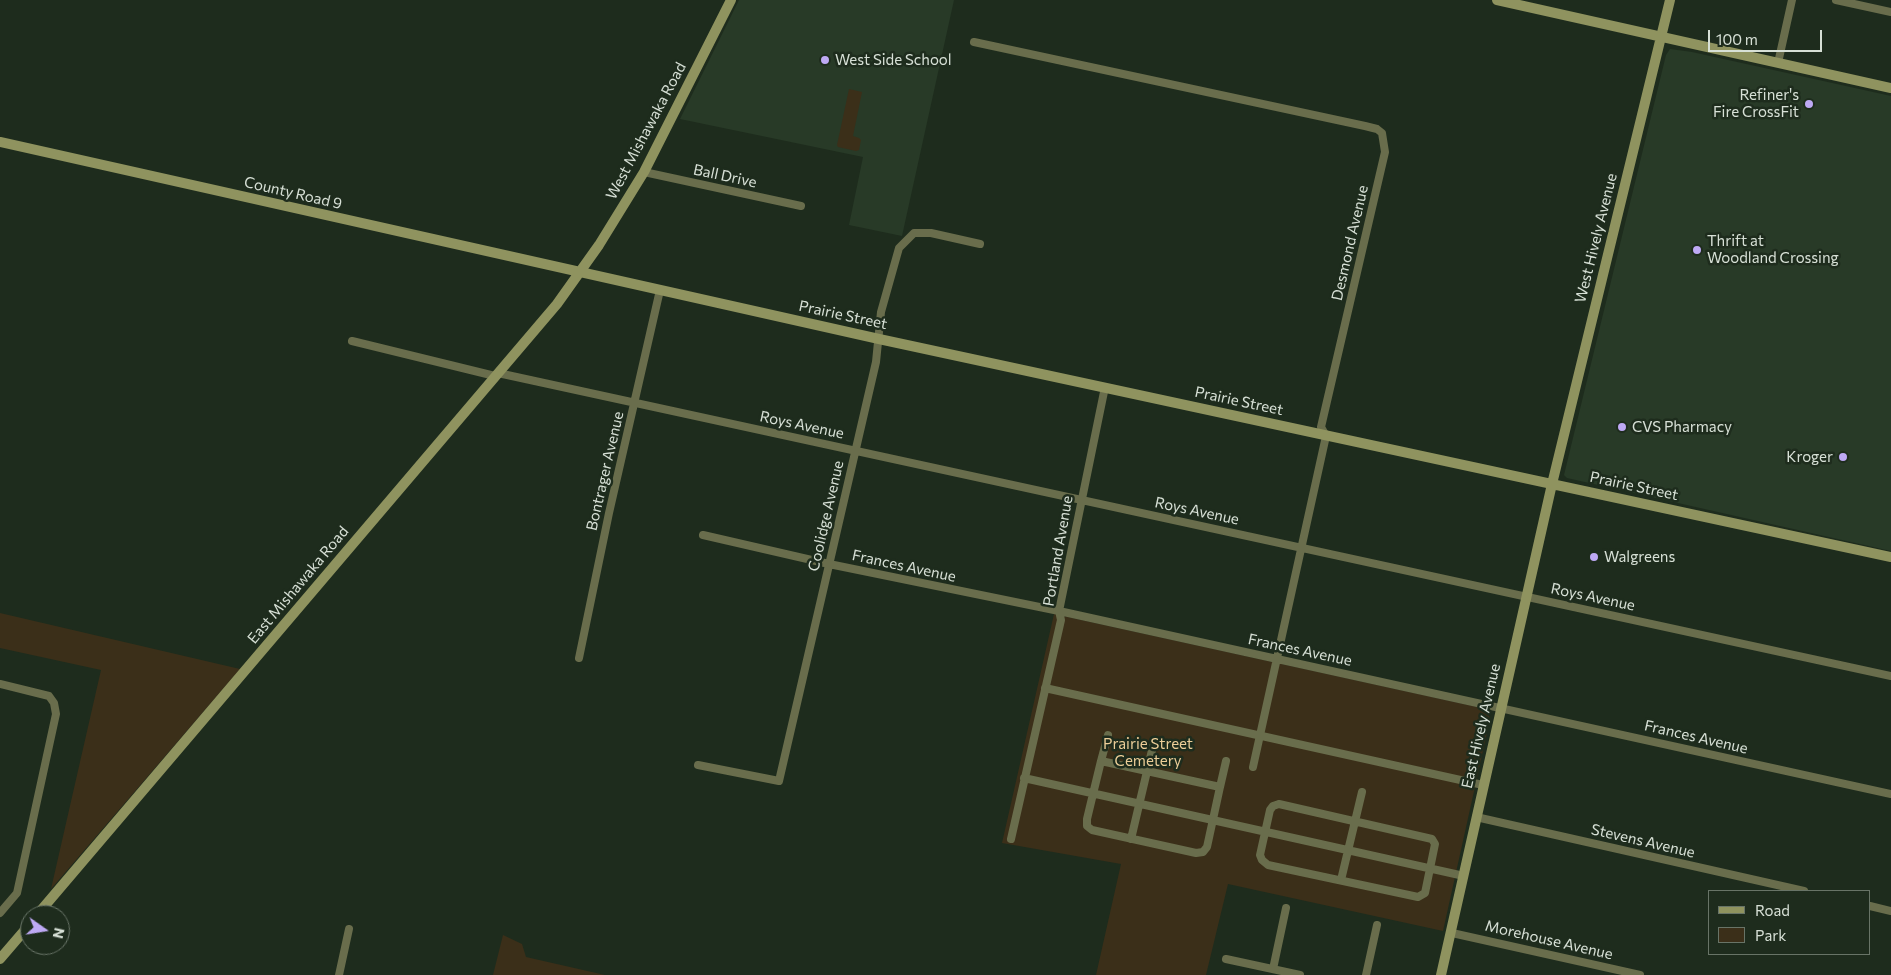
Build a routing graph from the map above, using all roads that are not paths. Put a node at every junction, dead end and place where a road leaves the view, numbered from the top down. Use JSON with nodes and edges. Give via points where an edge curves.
{"nodes":[{"id":1,"x":731,"y":0,"type":"edge"},
{"id":2,"x":1497,"y":0,"type":"edge"},
{"id":3,"x":1670,"y":0,"type":"edge"},
{"id":4,"x":1792,"y":0,"type":"edge"},
{"id":5,"x":1836,"y":0,"type":"edge"},
{"id":6,"x":1891,"y":12,"type":"edge"},
{"id":7,"x":1661,"y":36,"type":"junction"},
{"id":8,"x":974,"y":42,"type":"dead end"},
{"id":9,"x":1778,"y":63,"type":"junction"},
{"id":10,"x":1891,"y":88,"type":"edge"},
{"id":11,"x":0,"y":142,"type":"edge"},
{"id":12,"x":644,"y":172,"type":"junction"},
{"id":13,"x":800,"y":206,"type":"dead end"},
{"id":14,"x":980,"y":244,"type":"dead end"},
{"id":15,"x":580,"y":272,"type":"junction"},
{"id":16,"x":660,"y":290,"type":"junction"},
{"id":17,"x":879,"y":339,"type":"junction"},
{"id":18,"x":352,"y":341,"type":"dead end"},
{"id":19,"x":496,"y":374,"type":"junction"},
{"id":20,"x":1105,"y":387,"type":"junction"},
{"id":21,"x":635,"y":402,"type":"junction"},
{"id":22,"x":1326,"y":436,"type":"junction"},
{"id":23,"x":855,"y":450,"type":"junction"},
{"id":24,"x":1552,"y":484,"type":"junction"},
{"id":25,"x":1081,"y":500,"type":"junction"},
{"id":26,"x":703,"y":535,"type":"dead end"},
{"id":27,"x":1302,"y":548,"type":"junction"},
{"id":28,"x":1891,"y":557,"type":"edge"},
{"id":29,"x":829,"y":564,"type":"junction"},
{"id":30,"x":1526,"y":596,"type":"junction"},
{"id":31,"x":1059,"y":611,"type":"junction"},
{"id":32,"x":579,"y":658,"type":"dead end"},
{"id":33,"x":1278,"y":659,"type":"junction"},
{"id":34,"x":1891,"y":676,"type":"edge"},
{"id":35,"x":0,"y":684,"type":"edge"},
{"id":36,"x":1045,"y":688,"type":"junction"},
{"id":37,"x":1502,"y":708,"type":"junction"},
{"id":38,"x":1108,"y":735,"type":"dead end"},
{"id":39,"x":1260,"y":736,"type":"junction"},
{"id":40,"x":1153,"y":746,"type":"dead end"},
{"id":41,"x":1101,"y":761,"type":"junction"},
{"id":42,"x":1226,"y":761,"type":"dead end"},
{"id":43,"x":698,"y":766,"type":"dead end"},
{"id":44,"x":1252,"y":767,"type":"dead end"},
{"id":45,"x":1146,"y":771,"type":"junction"},
{"id":46,"x":1024,"y":778,"type":"junction"},
{"id":47,"x":1483,"y":785,"type":"junction"},
{"id":48,"x":1220,"y":787,"type":"junction"},
{"id":49,"x":1362,"y":792,"type":"dead end"},
{"id":50,"x":1093,"y":794,"type":"junction"},
{"id":51,"x":1891,"y":794,"type":"edge"},
{"id":52,"x":1138,"y":804,"type":"junction"},
{"id":53,"x":1476,"y":817,"type":"junction"},
{"id":54,"x":1212,"y":820,"type":"junction"},
{"id":55,"x":1355,"y":822,"type":"junction"},
{"id":56,"x":1265,"y":832,"type":"junction"},
{"id":57,"x":1011,"y":839,"type":"dead end"},
{"id":58,"x":1132,"y":839,"type":"junction"},
{"id":59,"x":1348,"y":850,"type":"junction"},
{"id":60,"x":1429,"y":868,"type":"junction"},
{"id":61,"x":1464,"y":876,"type":"junction"},
{"id":62,"x":1341,"y":880,"type":"junction"},
{"id":63,"x":1800,"y":890,"type":"edge"},
{"id":64,"x":45,"y":905,"type":"edge"},
{"id":65,"x":1871,"y":906,"type":"edge"},
{"id":66,"x":1286,"y":908,"type":"dead end"},
{"id":67,"x":1891,"y":911,"type":"edge"},
{"id":68,"x":0,"y":913,"type":"edge"},
{"id":69,"x":1377,"y":925,"type":"dead end"},
{"id":70,"x":349,"y":929,"type":"dead end"},
{"id":71,"x":1452,"y":933,"type":"junction"},
{"id":72,"x":20,"y":936,"type":"edge"},
{"id":73,"x":1226,"y":958,"type":"dead end"},
{"id":74,"x":0,"y":959,"type":"edge"},
{"id":75,"x":1273,"y":968,"type":"junction"},
{"id":76,"x":339,"y":975,"type":"edge"},
{"id":77,"x":1300,"y":975,"type":"edge"},
{"id":78,"x":1366,"y":975,"type":"edge"},
{"id":79,"x":1441,"y":975,"type":"edge"},
{"id":80,"x":1640,"y":975,"type":"edge"}],
"edges":[{"from":1,"to":12,"type":"main road","name":"West Mishawaka Road"},
{"from":2,"to":7,"type":"main road"},
{"from":3,"to":7,"type":"main road","name":"West Hively Avenue"},
{"from":4,"to":9,"type":"street"},
{"from":5,"to":6,"type":"street"},
{"from":7,"to":9,"type":"main road"},
{"from":7,"to":24,"type":"main road","name":"West Hively Avenue"},
{"from":8,"to":22,"type":"street","name":"Desmond Avenue","via":[[1377,129],[1382,133],[1385,152],[1321,427]]},
{"from":9,"to":10,"type":"main road"},
{"from":11,"to":15,"type":"main road","name":"County Road 9"},
{"from":12,"to":13,"type":"street","name":"Ball Drive"},
{"from":12,"to":15,"type":"main road","name":"West Mishawaka Road"},
{"from":14,"to":17,"type":"street","name":"Coolidge Avenue","via":[[931,232],[914,233],[899,248],[881,312]]},
{"from":15,"to":16,"type":"main road","name":"Prairie Street"},
{"from":15,"to":19,"type":"main road","name":"East Mishawaka Road","via":[[557,304]]},
{"from":16,"to":17,"type":"main road","name":"Prairie Street"},
{"from":16,"to":21,"type":"street","name":"Bontrager Avenue"},
{"from":17,"to":20,"type":"main road","name":"Prairie Street"},
{"from":17,"to":23,"type":"street","name":"Coolidge Avenue"},
{"from":18,"to":19,"type":"street","name":"Roys Avenue"},
{"from":19,"to":21,"type":"street","name":"Roys Avenue"},
{"from":19,"to":64,"type":"main road","name":"East Mishawaka Road"},
{"from":20,"to":22,"type":"main road","name":"Prairie Street"},
{"from":20,"to":25,"type":"street","name":"Portland Avenue"},
{"from":21,"to":23,"type":"street","name":"Roys Avenue"},
{"from":21,"to":32,"type":"street","name":"Bontrager Avenue"},
{"from":22,"to":24,"type":"main road","name":"Prairie Street"},
{"from":22,"to":27,"type":"street","name":"Desmond Avenue"},
{"from":23,"to":25,"type":"street","name":"Roys Avenue"},
{"from":23,"to":29,"type":"street","name":"Coolidge Avenue"},
{"from":24,"to":28,"type":"main road","name":"Prairie Street"},
{"from":24,"to":30,"type":"main road","name":"East Hively Avenue"},
{"from":25,"to":27,"type":"street","name":"Roys Avenue"},
{"from":25,"to":31,"type":"street","name":"Portland Avenue"},
{"from":26,"to":29,"type":"street","name":"Frances Avenue"},
{"from":27,"to":30,"type":"street","name":"Roys Avenue"},
{"from":27,"to":33,"type":"street","name":"Desmond Avenue"},
{"from":29,"to":31,"type":"street","name":"Frances Avenue"},
{"from":29,"to":43,"type":"street","name":"Coolidge Avenue","via":[[779,781]]},
{"from":30,"to":34,"type":"street","name":"Roys Avenue"},
{"from":30,"to":37,"type":"main road","name":"East Hively Avenue"},
{"from":31,"to":33,"type":"street","name":"Frances Avenue"},
{"from":31,"to":36,"type":"street","name":"Portland Avenue","via":[[1061,620]]},
{"from":33,"to":37,"type":"street","name":"Frances Avenue"},
{"from":33,"to":39,"type":"street","name":"Desmond Avenue"},
{"from":35,"to":68,"type":"street","via":[[49,696],[56,714],[17,893]]},
{"from":36,"to":39,"type":"street"},
{"from":36,"to":46,"type":"street","name":"Portland Avenue"},
{"from":37,"to":47,"type":"main road","name":"East Hively Avenue"},
{"from":37,"to":51,"type":"street","name":"Frances Avenue"},
{"from":38,"to":41,"type":"street"},
{"from":39,"to":44,"type":"street","name":"Desmond Avenue"},
{"from":39,"to":47,"type":"street"},
{"from":40,"to":45,"type":"street"},
{"from":41,"to":45,"type":"street"},
{"from":41,"to":50,"type":"street"},
{"from":42,"to":48,"type":"street"},
{"from":45,"to":48,"type":"street"},
{"from":45,"to":52,"type":"street"},
{"from":46,"to":50,"type":"street"},
{"from":46,"to":57,"type":"street","name":"Portland Avenue"},
{"from":47,"to":53,"type":"main road","name":"East Hively Avenue"},
{"from":48,"to":54,"type":"street"},
{"from":49,"to":55,"type":"street"},
{"from":50,"to":52,"type":"street"},
{"from":50,"to":58,"type":"street","via":[[1087,826]]},
{"from":52,"to":54,"type":"street"},
{"from":52,"to":58,"type":"street"},
{"from":53,"to":61,"type":"main road","name":"East Hively Avenue"},
{"from":53,"to":63,"type":"street","name":"Stevens Avenue"},
{"from":54,"to":56,"type":"street"},
{"from":54,"to":58,"type":"street","via":[[1203,852]]},
{"from":55,"to":56,"type":"street","via":[[1279,804],[1270,810]]},
{"from":55,"to":59,"type":"street"},
{"from":55,"to":60,"type":"street","via":[[1432,839],[1435,844]]},
{"from":56,"to":59,"type":"street"},
{"from":56,"to":62,"type":"street","via":[[1260,855],[1268,865]]},
{"from":59,"to":60,"type":"street"},
{"from":59,"to":62,"type":"street"},
{"from":60,"to":61,"type":"street"},
{"from":60,"to":62,"type":"street","via":[[1425,893],[1418,897]]},
{"from":61,"to":71,"type":"main road","name":"East Hively Avenue"},
{"from":65,"to":67,"type":"street"},
{"from":66,"to":75,"type":"street"},
{"from":69,"to":78,"type":"street"},
{"from":70,"to":76,"type":"street"},
{"from":71,"to":79,"type":"main road","name":"East Hively Avenue"},
{"from":71,"to":80,"type":"street","name":"Morehouse Avenue"},
{"from":72,"to":74,"type":"main road"},
{"from":73,"to":75,"type":"street"},
{"from":75,"to":77,"type":"street"}]}
